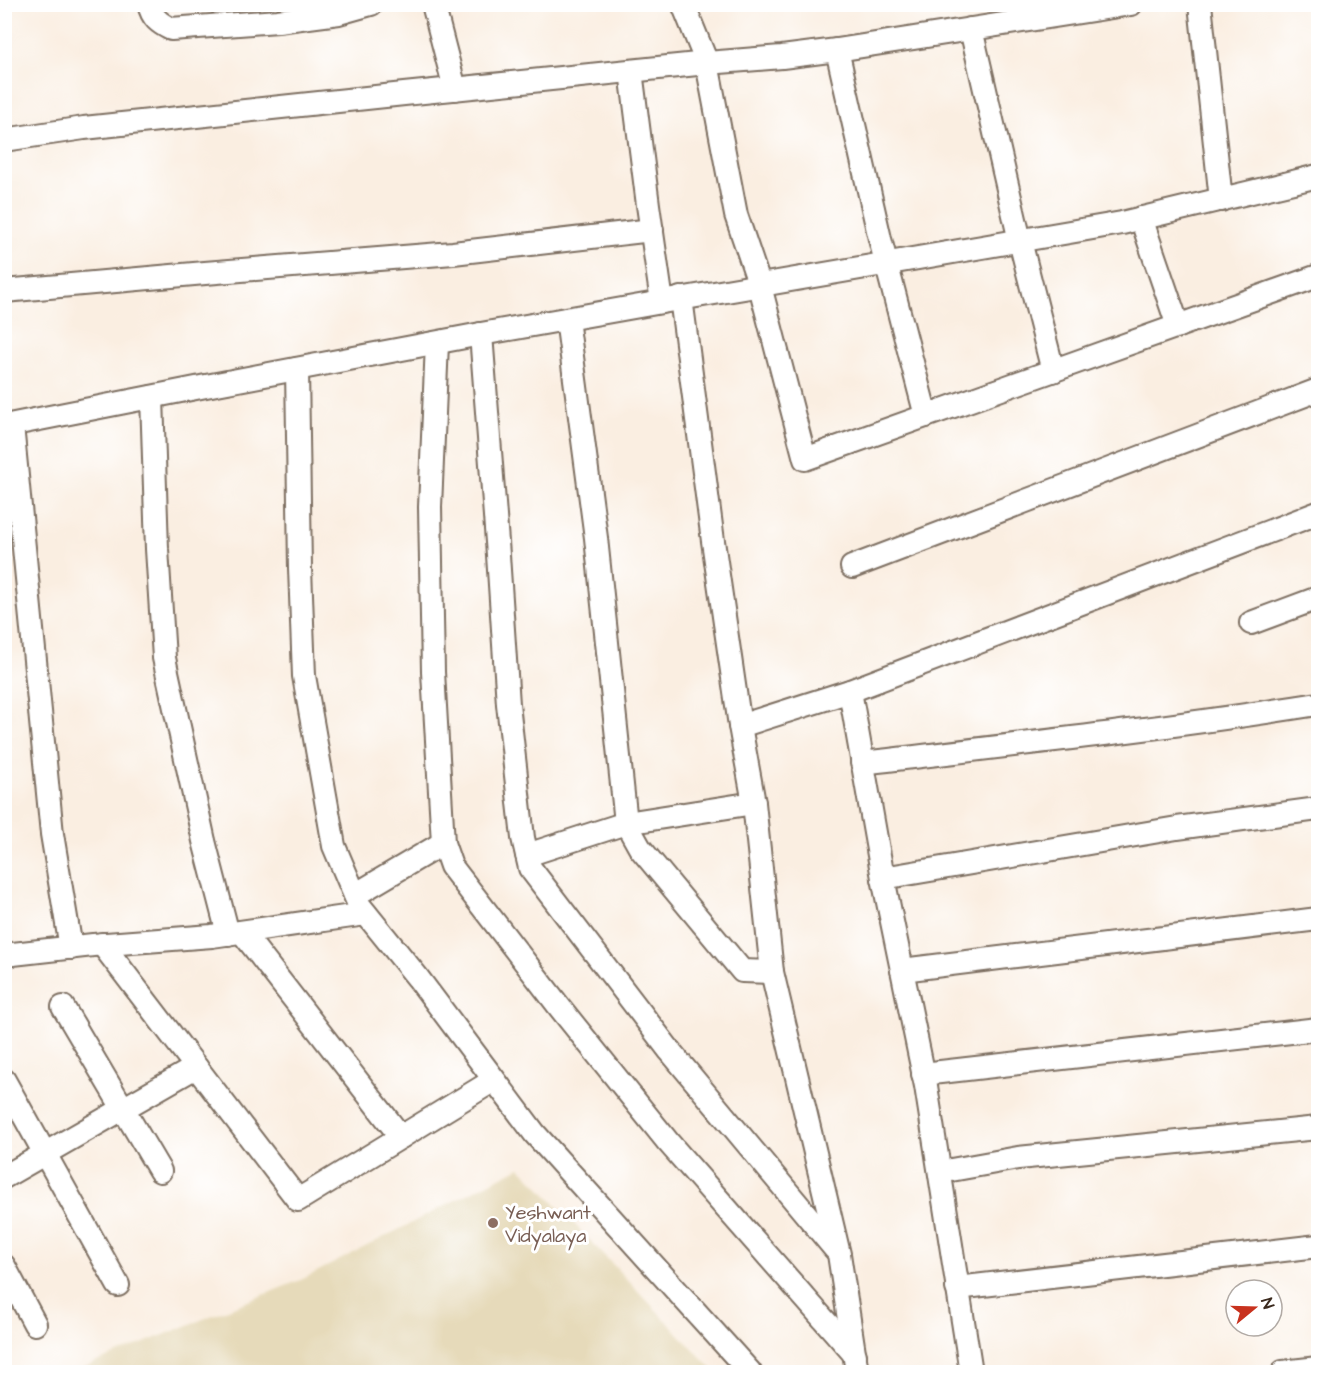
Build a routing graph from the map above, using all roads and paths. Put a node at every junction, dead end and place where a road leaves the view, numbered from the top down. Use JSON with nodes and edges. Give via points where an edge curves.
{"nodes":[{"id":1,"x":149,"y":4,"type":"edge"},
{"id":2,"x":371,"y":4,"type":"edge"},
{"id":3,"x":433,"y":4,"type":"edge"},
{"id":4,"x":683,"y":4,"type":"edge"},
{"id":5,"x":1131,"y":4,"type":"edge"},
{"id":6,"x":1200,"y":4,"type":"edge"},
{"id":7,"x":970,"y":29,"type":"junction"},
{"id":8,"x":837,"y":50,"type":"junction"},
{"id":9,"x":707,"y":63,"type":"junction"},
{"id":10,"x":631,"y":71,"type":"junction"},
{"id":11,"x":455,"y":89,"type":"junction"},
{"id":12,"x":4,"y":140,"type":"edge"},
{"id":13,"x":1318,"y":176,"type":"edge"},
{"id":14,"x":1221,"y":200,"type":"junction"},
{"id":15,"x":1141,"y":218,"type":"junction"},
{"id":16,"x":652,"y":230,"type":"junction"},
{"id":17,"x":1020,"y":241,"type":"junction"},
{"id":18,"x":886,"y":264,"type":"junction"},
{"id":19,"x":1318,"y":276,"type":"edge"},
{"id":20,"x":760,"y":286,"type":"junction"},
{"id":21,"x":4,"y":291,"type":"edge"},
{"id":22,"x":672,"y":300,"type":"junction"},
{"id":23,"x":567,"y":319,"type":"junction"},
{"id":24,"x":1178,"y":326,"type":"junction"},
{"id":25,"x":481,"y":334,"type":"junction"},
{"id":26,"x":437,"y":343,"type":"junction"},
{"id":27,"x":297,"y":369,"type":"junction"},
{"id":28,"x":1053,"y":370,"type":"junction"},
{"id":29,"x":1318,"y":390,"type":"edge"},
{"id":30,"x":152,"y":397,"type":"junction"},
{"id":31,"x":926,"y":416,"type":"junction"},
{"id":32,"x":8,"y":425,"type":"edge"},
{"id":33,"x":1318,"y":513,"type":"edge"},
{"id":34,"x":852,"y":567,"type":"dead end"},
{"id":35,"x":1318,"y":598,"type":"edge"},
{"id":36,"x":1251,"y":623,"type":"dead end"},
{"id":37,"x":850,"y":691,"type":"junction"},
{"id":38,"x":1318,"y":704,"type":"edge"},
{"id":39,"x":741,"y":726,"type":"junction"},
{"id":40,"x":862,"y":763,"type":"junction"},
{"id":41,"x":754,"y":803,"type":"junction"},
{"id":42,"x":1318,"y":809,"type":"edge"},
{"id":43,"x":626,"y":824,"type":"junction"},
{"id":44,"x":444,"y":843,"type":"junction"},
{"id":45,"x":527,"y":855,"type":"junction"},
{"id":46,"x":883,"y":878,"type":"junction"},
{"id":47,"x":355,"y":895,"type":"junction"},
{"id":48,"x":366,"y":914,"type":"junction"},
{"id":49,"x":1318,"y":919,"type":"edge"},
{"id":50,"x":235,"y":933,"type":"junction"},
{"id":51,"x":102,"y":944,"type":"junction"},
{"id":52,"x":71,"y":948,"type":"junction"},
{"id":53,"x":4,"y":955,"type":"edge"},
{"id":54,"x":902,"y":970,"type":"junction"},
{"id":55,"x":772,"y":972,"type":"junction"},
{"id":56,"x":63,"y":1007,"type":"dead end"},
{"id":57,"x":1318,"y":1029,"type":"edge"},
{"id":58,"x":196,"y":1067,"type":"junction"},
{"id":59,"x":923,"y":1074,"type":"junction"},
{"id":60,"x":4,"y":1080,"type":"edge"},
{"id":61,"x":494,"y":1080,"type":"junction"},
{"id":62,"x":123,"y":1108,"type":"junction"},
{"id":63,"x":1318,"y":1128,"type":"edge"},
{"id":64,"x":401,"y":1137,"type":"junction"},
{"id":65,"x":45,"y":1154,"type":"junction"},
{"id":66,"x":160,"y":1171,"type":"dead end"},
{"id":67,"x":940,"y":1172,"type":"junction"},
{"id":68,"x":4,"y":1177,"type":"edge"},
{"id":69,"x":1318,"y":1246,"type":"edge"},
{"id":70,"x":839,"y":1254,"type":"junction"},
{"id":71,"x":4,"y":1266,"type":"edge"},
{"id":72,"x":118,"y":1285,"type":"dead end"},
{"id":73,"x":957,"y":1288,"type":"junction"},
{"id":74,"x":35,"y":1324,"type":"dead end"},
{"id":75,"x":856,"y":1364,"type":"edge"},
{"id":76,"x":1318,"y":1368,"type":"edge"},
{"id":77,"x":750,"y":1372,"type":"edge"},
{"id":78,"x":971,"y":1372,"type":"edge"},
{"id":79,"x":1283,"y":1372,"type":"edge"}],
"edges":[{"from":1,"to":2,"type":"street","via":[[158,22],[171,29],[288,20]]},
{"from":3,"to":11,"type":"street"},
{"from":4,"to":9,"type":"street"},
{"from":5,"to":7,"type":"street"},
{"from":6,"to":14,"type":"street"},
{"from":7,"to":8,"type":"street"},
{"from":7,"to":17,"type":"street"},
{"from":8,"to":9,"type":"street"},
{"from":8,"to":18,"type":"street"},
{"from":9,"to":10,"type":"street"},
{"from":9,"to":20,"type":"street","via":[[736,215]]},
{"from":10,"to":11,"type":"street"},
{"from":10,"to":16,"type":"street"},
{"from":11,"to":12,"type":"street"},
{"from":13,"to":14,"type":"street"},
{"from":14,"to":15,"type":"street"},
{"from":15,"to":17,"type":"street"},
{"from":15,"to":24,"type":"street"},
{"from":16,"to":21,"type":"street","via":[[453,253]]},
{"from":16,"to":22,"type":"street"},
{"from":17,"to":18,"type":"street"},
{"from":17,"to":28,"type":"street"},
{"from":18,"to":20,"type":"street"},
{"from":18,"to":31,"type":"street"},
{"from":19,"to":24,"type":"street"},
{"from":20,"to":22,"type":"street"},
{"from":20,"to":31,"type":"street","via":[[805,459]]},
{"from":22,"to":23,"type":"street"},
{"from":22,"to":39,"type":"street"},
{"from":23,"to":25,"type":"street"},
{"from":23,"to":43,"type":"street","via":[[596,538]]},
{"from":24,"to":28,"type":"street"},
{"from":25,"to":26,"type":"street"},
{"from":25,"to":45,"type":"street","via":[[507,704]]},
{"from":26,"to":27,"type":"street"},
{"from":26,"to":44,"type":"street","via":[[430,507],[433,672]]},
{"from":27,"to":30,"type":"street"},
{"from":27,"to":47,"type":"street","via":[[304,676],[334,846]]},
{"from":28,"to":31,"type":"street"},
{"from":29,"to":34,"type":"street"},
{"from":30,"to":32,"type":"street"},
{"from":30,"to":50,"type":"street","via":[[164,658],[204,841]]},
{"from":32,"to":52,"type":"street","via":[[52,834]]},
{"from":33,"to":37,"type":"street"},
{"from":35,"to":36,"type":"street"},
{"from":37,"to":39,"type":"street"},
{"from":37,"to":40,"type":"street"},
{"from":38,"to":40,"type":"street"},
{"from":39,"to":41,"type":"street"},
{"from":40,"to":46,"type":"street"},
{"from":41,"to":43,"type":"street"},
{"from":41,"to":55,"type":"street"},
{"from":42,"to":46,"type":"street","via":[[1177,828]]},
{"from":43,"to":45,"type":"street"},
{"from":43,"to":55,"type":"street","via":[[640,848],[742,971]]},
{"from":44,"to":47,"type":"street"},
{"from":44,"to":75,"type":"street","via":[[450,866],[568,1018]]},
{"from":45,"to":70,"type":"street","via":[[530,868],[670,1051]]},
{"from":46,"to":54,"type":"street"},
{"from":47,"to":48,"type":"street"},
{"from":48,"to":50,"type":"street"},
{"from":48,"to":61,"type":"street"},
{"from":49,"to":54,"type":"street"},
{"from":50,"to":51,"type":"street"},
{"from":50,"to":64,"type":"street"},
{"from":51,"to":52,"type":"street"},
{"from":51,"to":58,"type":"street"},
{"from":52,"to":53,"type":"street"},
{"from":54,"to":59,"type":"street"},
{"from":55,"to":70,"type":"street"},
{"from":56,"to":62,"type":"street"},
{"from":57,"to":59,"type":"street"},
{"from":58,"to":62,"type":"street"},
{"from":58,"to":64,"type":"street","via":[[298,1200]]},
{"from":59,"to":67,"type":"street"},
{"from":60,"to":65,"type":"street"},
{"from":61,"to":64,"type":"street"},
{"from":61,"to":77,"type":"street","via":[[535,1134]]},
{"from":62,"to":65,"type":"street"},
{"from":62,"to":66,"type":"street"},
{"from":63,"to":67,"type":"street","via":[[1018,1158]]},
{"from":65,"to":68,"type":"street"},
{"from":65,"to":72,"type":"street"},
{"from":67,"to":73,"type":"street"},
{"from":69,"to":73,"type":"street"},
{"from":70,"to":75,"type":"street"},
{"from":71,"to":74,"type":"street"},
{"from":73,"to":78,"type":"street"},
{"from":76,"to":79,"type":"street"}]}
